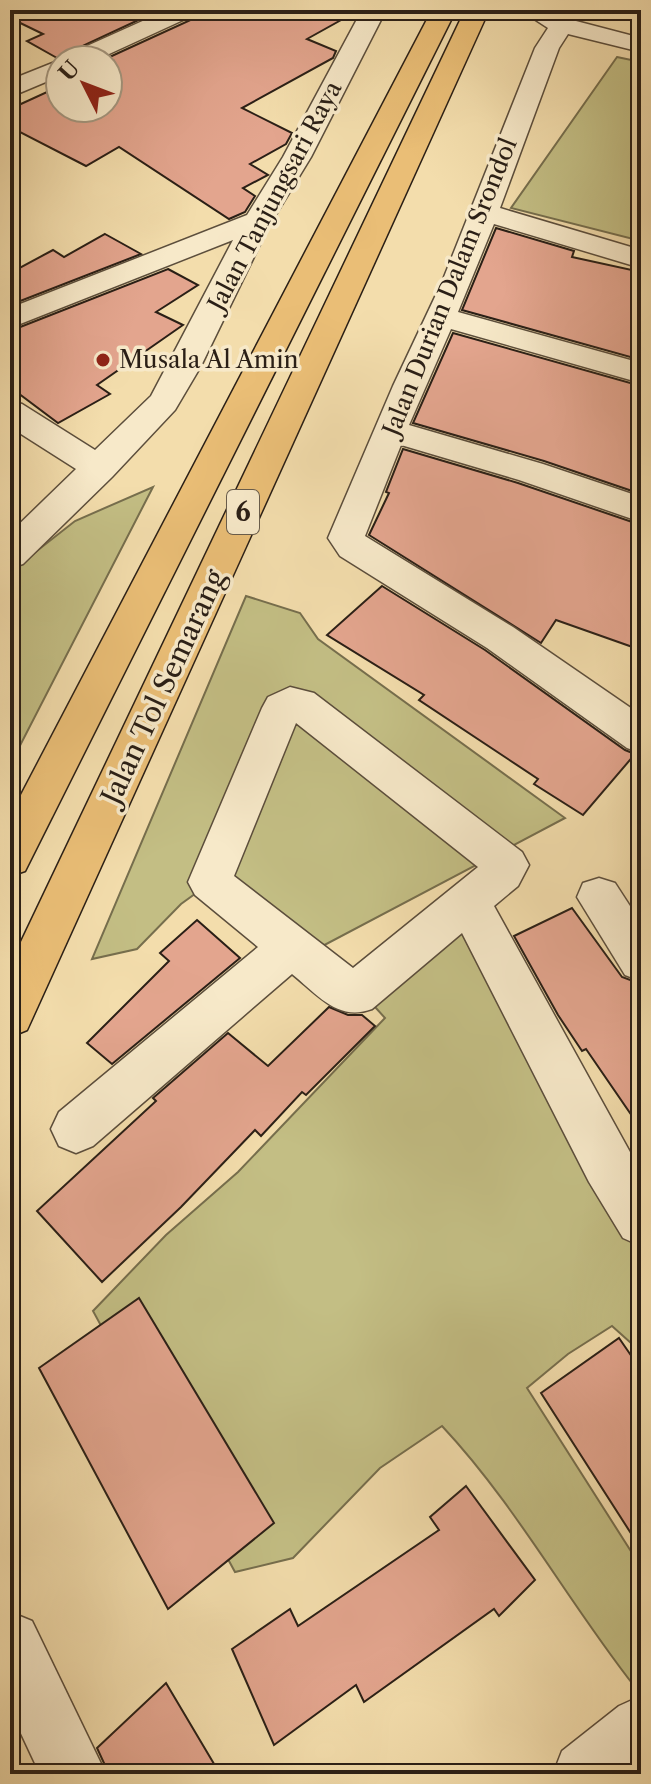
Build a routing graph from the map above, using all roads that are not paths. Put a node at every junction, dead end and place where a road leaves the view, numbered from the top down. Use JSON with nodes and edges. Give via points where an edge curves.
{"nodes":[{"id":1,"x":186,"y":10,"type":"edge"},
{"id":2,"x":374,"y":10,"type":"edge"},
{"id":3,"x":444,"y":10,"type":"edge"},
{"id":4,"x":477,"y":10,"type":"edge"},
{"id":5,"x":532,"y":10,"type":"edge"},
{"id":6,"x":565,"y":17,"type":"edge"},
{"id":7,"x":111,"y":44,"type":"edge"},
{"id":8,"x":641,"y":45,"type":"edge"},
{"id":9,"x":44,"y":74,"type":"edge"},
{"id":10,"x":10,"y":89,"type":"edge"},
{"id":11,"x":483,"y":212,"type":"junction"},
{"id":12,"x":258,"y":221,"type":"junction"},
{"id":13,"x":641,"y":259,"type":"edge"},
{"id":14,"x":441,"y":317,"type":"junction"},
{"id":15,"x":10,"y":319,"type":"edge"},
{"id":16,"x":641,"y":373,"type":"edge"},
{"id":17,"x":10,"y":412,"type":"edge"},
{"id":18,"x":391,"y":431,"type":"junction"},
{"id":19,"x":100,"y":469,"type":"junction"},
{"id":20,"x":641,"y":510,"type":"edge"},
{"id":21,"x":10,"y":555,"type":"edge"},
{"id":22,"x":641,"y":737,"type":"edge"},
{"id":23,"x":10,"y":858,"type":"edge"},
{"id":24,"x":599,"y":897,"type":"dead end"},
{"id":25,"x":469,"y":902,"type":"junction"},
{"id":26,"x":292,"y":946,"type":"junction"},
{"id":27,"x":641,"y":961,"type":"edge"},
{"id":28,"x":10,"y":1015,"type":"edge"},
{"id":29,"x":76,"y":1129,"type":"dead end"},
{"id":30,"x":641,"y":1220,"type":"edge"},
{"id":31,"x":10,"y":1643,"type":"edge"},
{"id":32,"x":641,"y":1728,"type":"edge"},
{"id":33,"x":74,"y":1774,"type":"edge"},
{"id":34,"x":585,"y":1774,"type":"edge"}],
"edges":[{"from":1,"to":7,"type":"street"},
{"from":2,"to":12,"type":"street","name":"Jalan Tanjungsari Raya"},
{"from":3,"to":23,"type":"highway","name":"Jalan Tol Semarang","number":"6"},
{"from":4,"to":28,"type":"highway","name":"Jalan Tol Semarang","number":"6"},
{"from":5,"to":6,"type":"street"},
{"from":6,"to":8,"type":"street"},
{"from":6,"to":11,"type":"street","name":"Jalan Durian Dalam Srondol","via":[[547,48]]},
{"from":9,"to":10,"type":"street"},
{"from":11,"to":13,"type":"street"},
{"from":11,"to":14,"type":"street","name":"Jalan Durian Dalam Srondol"},
{"from":12,"to":15,"type":"street"},
{"from":12,"to":19,"type":"street","name":"Jalan Tanjungsari Raya","via":[[163,403]]},
{"from":14,"to":16,"type":"street"},
{"from":14,"to":18,"type":"street","name":"Jalan Durian Dalam Srondol"},
{"from":17,"to":19,"type":"street"},
{"from":18,"to":20,"type":"street"},
{"from":18,"to":22,"type":"street","name":"Jalan Durian Dalam Srondol","via":[[346,535],[353,547],[478,620]]},
{"from":19,"to":21,"type":"street","name":"Jalan Tanjungsari Raya"},
{"from":24,"to":27,"type":"street"},
{"from":25,"to":26,"type":"street","via":[[359,994],[350,993]]},
{"from":25,"to":26,"type":"street","via":[[507,865],[300,704],[290,702],[282,708],[252,775],[210,882]]},
{"from":25,"to":30,"type":"street"},
{"from":26,"to":29,"type":"street"},
{"from":31,"to":33,"type":"street"},
{"from":32,"to":34,"type":"street"}]}
